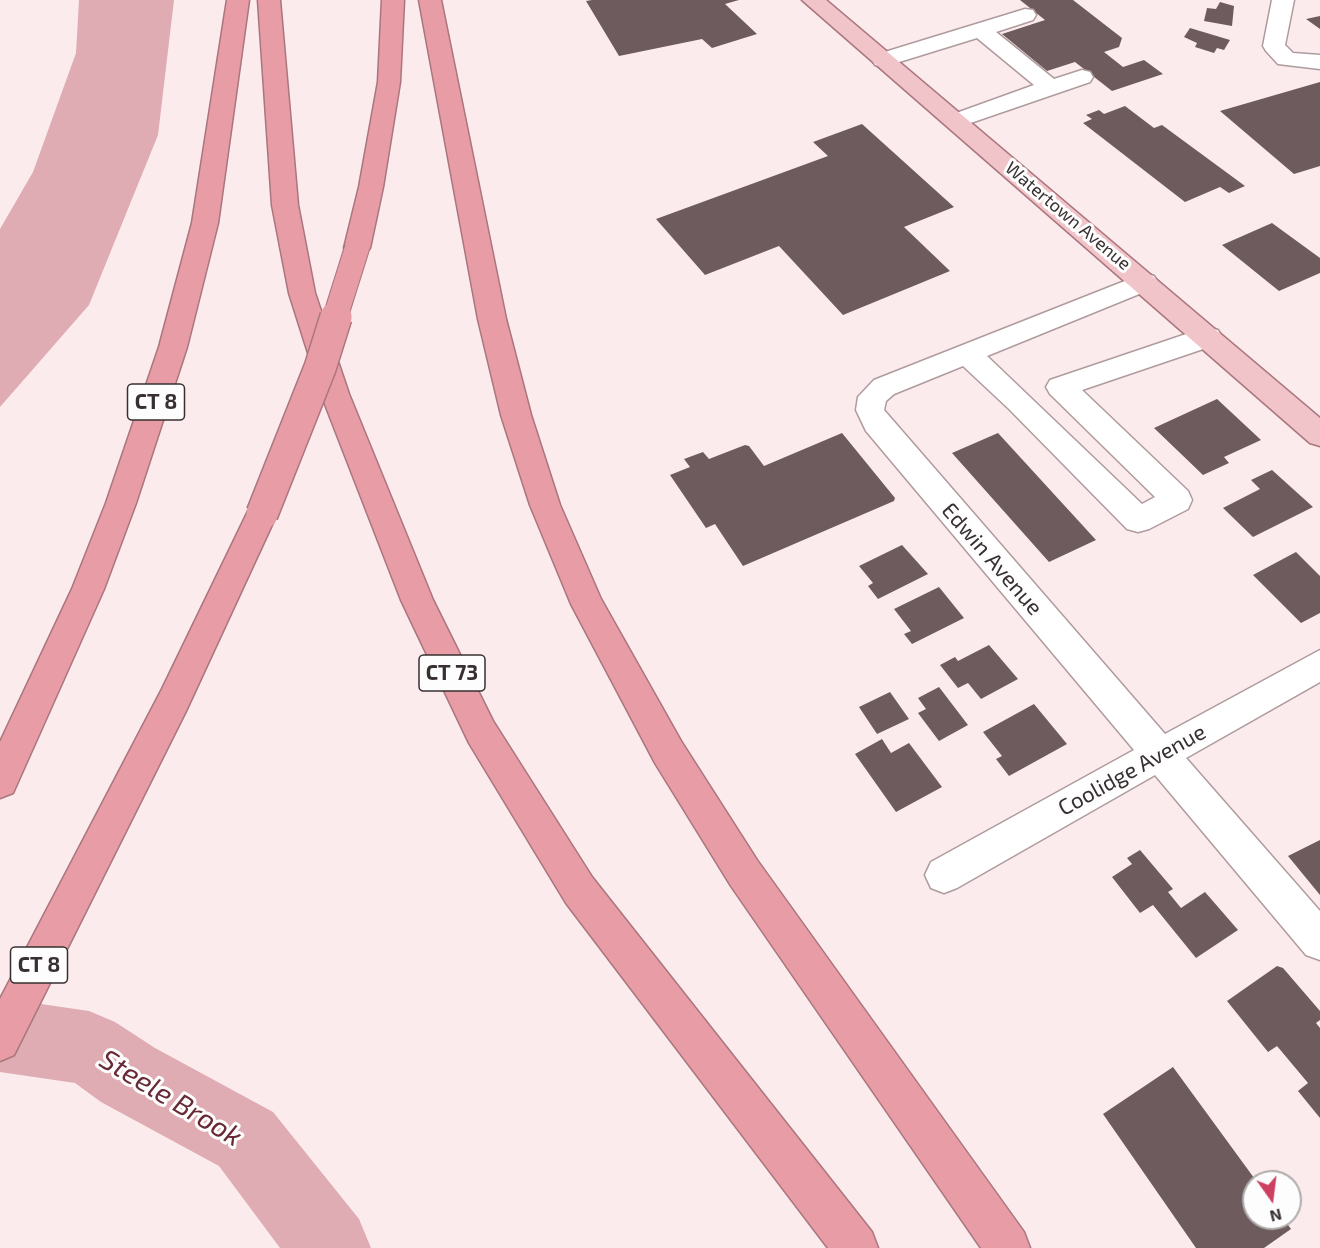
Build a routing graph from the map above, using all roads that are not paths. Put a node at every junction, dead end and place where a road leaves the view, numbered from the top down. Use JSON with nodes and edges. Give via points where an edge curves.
{"nodes":[{"id":1,"x":238,"y":0,"type":"edge"},
{"id":2,"x":269,"y":0,"type":"edge"},
{"id":3,"x":393,"y":0,"type":"edge"},
{"id":4,"x":430,"y":0,"type":"edge"},
{"id":5,"x":813,"y":0,"type":"edge"},
{"id":6,"x":1283,"y":0,"type":"edge"},
{"id":7,"x":1025,"y":15,"type":"dead end"},
{"id":8,"x":980,"y":30,"type":"junction"},
{"id":9,"x":883,"y":60,"type":"junction"},
{"id":10,"x":1320,"y":62,"type":"edge"},
{"id":11,"x":1082,"y":77,"type":"dead end"},
{"id":12,"x":1050,"y":87,"type":"junction"},
{"id":13,"x":956,"y":121,"type":"junction"},
{"id":14,"x":1145,"y":282,"type":"junction"},
{"id":15,"x":1208,"y":337,"type":"junction"},
{"id":16,"x":967,"y":354,"type":"junction"},
{"id":17,"x":1060,"y":387,"type":"junction"},
{"id":18,"x":1019,"y":400,"type":"junction"},
{"id":19,"x":1319,"y":433,"type":"edge"},
{"id":20,"x":1320,"y":665,"type":"edge"},
{"id":21,"x":1160,"y":755,"type":"junction"},
{"id":22,"x":0,"y":781,"type":"edge"},
{"id":23,"x":945,"y":876,"type":"dead end"},
{"id":24,"x":1320,"y":941,"type":"edge"},
{"id":25,"x":0,"y":1041,"type":"edge"},
{"id":26,"x":856,"y":1248,"type":"edge"},
{"id":27,"x":1008,"y":1248,"type":"edge"}],
"edges":[{"from":1,"to":22,"type":"highway","number":"CT 8","via":[[205,223],[173,347],[122,503],[88,589]]},
{"from":2,"to":26,"type":"highway","number":"CT 73","via":[[285,205],[302,293],[335,394],[417,600],[481,732],[579,890]]},
{"from":3,"to":25,"type":"highway","number":"CT 8","bridge":true,"via":[[389,82],[371,187],[357,248],[320,368],[262,514],[179,690]]},
{"from":4,"to":27,"type":"highway","via":[[492,320],[516,415],[545,505],[587,604],[668,753],[744,873]]},
{"from":5,"to":9,"type":"main road","name":"Watertown Avenue"},
{"from":6,"to":10,"type":"street","via":[[1274,46],[1286,59]]},
{"from":7,"to":8,"type":"street"},
{"from":8,"to":9,"type":"street"},
{"from":8,"to":12,"type":"street"},
{"from":9,"to":13,"type":"main road","name":"Watertown Avenue"},
{"from":11,"to":12,"type":"street"},
{"from":12,"to":13,"type":"street"},
{"from":13,"to":14,"type":"main road","name":"Watertown Avenue"},
{"from":14,"to":15,"type":"main road","name":"Watertown Avenue"},
{"from":14,"to":16,"type":"street","name":"Edwin Avenue"},
{"from":15,"to":17,"type":"street"},
{"from":15,"to":19,"type":"main road","name":"Watertown Avenue"},
{"from":16,"to":18,"type":"street"},
{"from":16,"to":21,"type":"street","name":"Edwin Avenue","via":[[884,387],[872,398],[870,410],[876,423]]},
{"from":17,"to":18,"type":"street"},
{"from":17,"to":18,"type":"street","via":[[1177,500],[1138,520]]},
{"from":20,"to":21,"type":"street","name":"Coolidge Avenue"},
{"from":21,"to":23,"type":"street","name":"Coolidge Avenue"},
{"from":21,"to":24,"type":"street","name":"Edwin Avenue"}]}
